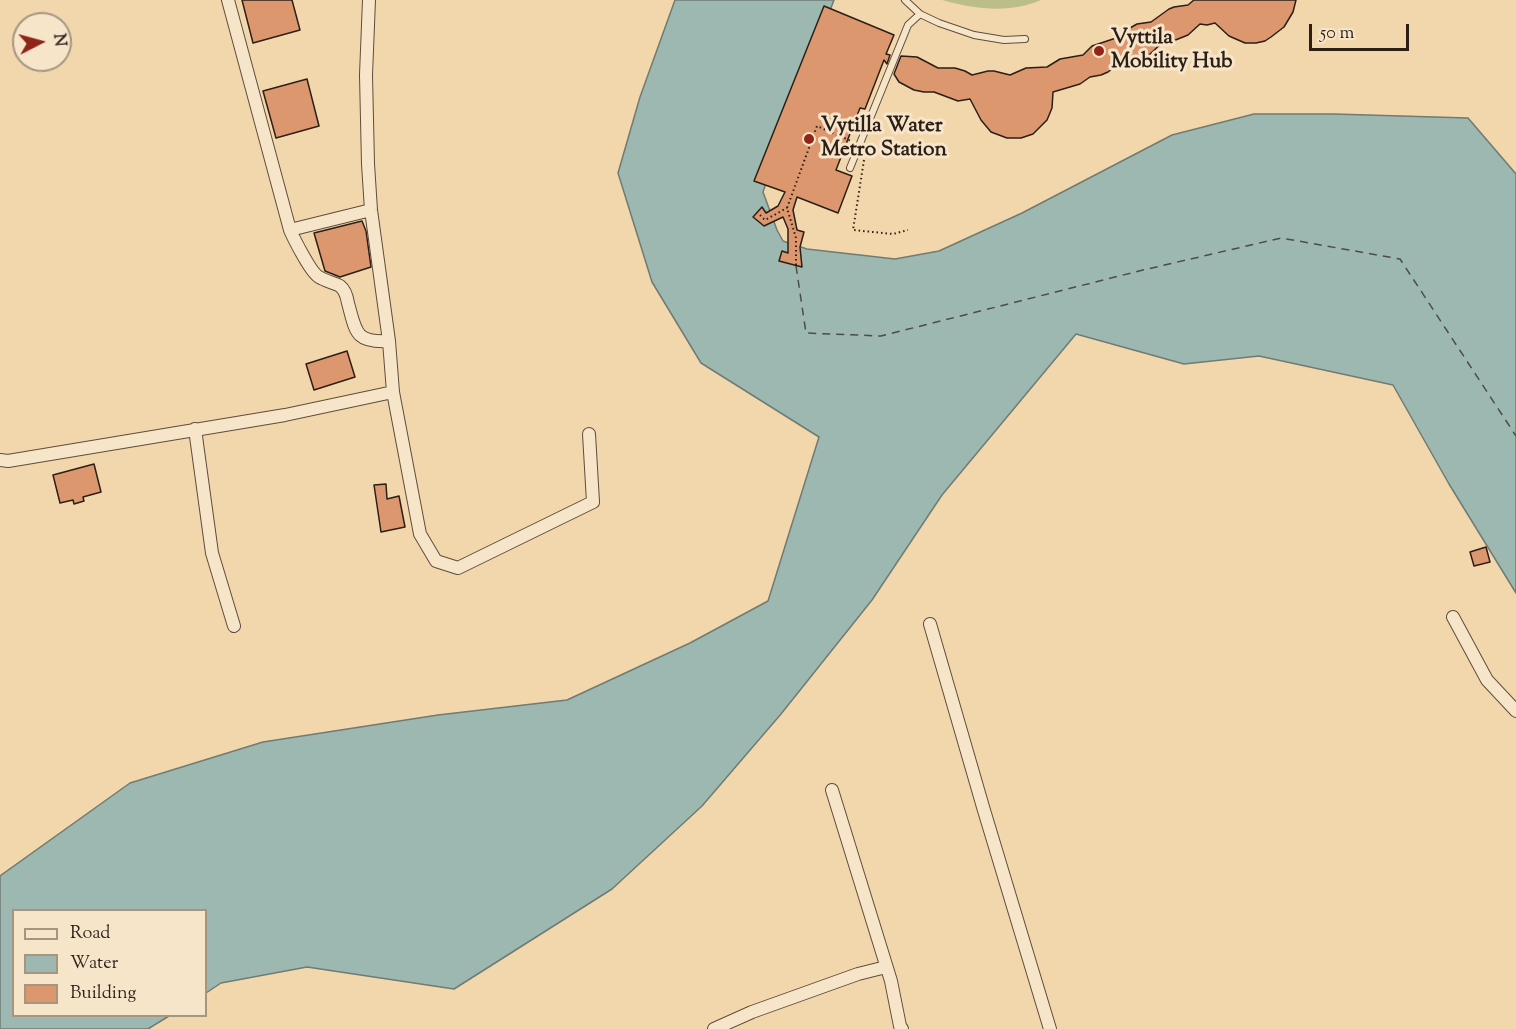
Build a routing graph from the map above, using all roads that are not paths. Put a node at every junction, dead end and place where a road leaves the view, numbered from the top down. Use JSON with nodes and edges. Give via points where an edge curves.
{"nodes":[{"id":1,"x":228,"y":0,"type":"edge"},
{"id":2,"x":369,"y":0,"type":"edge"},
{"id":3,"x":905,"y":0,"type":"edge"},
{"id":4,"x":920,"y":14,"type":"junction"},
{"id":5,"x":1025,"y":39,"type":"dead end"},
{"id":6,"x":850,"y":168,"type":"dead end"},
{"id":7,"x":372,"y":210,"type":"junction"},
{"id":8,"x":290,"y":230,"type":"junction"},
{"id":9,"x":389,"y":341,"type":"junction"},
{"id":10,"x":393,"y":392,"type":"junction"},
{"id":11,"x":195,"y":429,"type":"junction"},
{"id":12,"x":589,"y":434,"type":"dead end"},
{"id":13,"x":0,"y":460,"type":"edge"},
{"id":14,"x":1453,"y":617,"type":"dead end"},
{"id":15,"x":930,"y":624,"type":"dead end"},
{"id":16,"x":234,"y":626,"type":"dead end"},
{"id":17,"x":1516,"y":711,"type":"edge"},
{"id":18,"x":832,"y":790,"type":"dead end"},
{"id":19,"x":886,"y":967,"type":"junction"},
{"id":20,"x":714,"y":1029,"type":"edge"},
{"id":21,"x":902,"y":1029,"type":"edge"},
{"id":22,"x":1050,"y":1029,"type":"edge"}],
"edges":[{"from":1,"to":8,"type":"street"},
{"from":2,"to":7,"type":"street","via":[[366,75]]},
{"from":3,"to":4,"type":"lane"},
{"from":4,"to":5,"type":"lane","via":[[974,35]]},
{"from":4,"to":6,"type":"lane","via":[[908,25]]},
{"from":7,"to":8,"type":"street"},
{"from":7,"to":9,"type":"street"},
{"from":8,"to":9,"type":"street","via":[[316,276],[340,286],[346,294],[359,335],[366,340]]},
{"from":9,"to":10,"type":"street"},
{"from":10,"to":11,"type":"street","via":[[285,416]]},
{"from":10,"to":12,"type":"street","via":[[420,534],[436,561],[458,568],[593,502]]},
{"from":11,"to":13,"type":"street"},
{"from":11,"to":16,"type":"street","via":[[212,553]]},
{"from":14,"to":17,"type":"street","via":[[1487,680]]},
{"from":15,"to":22,"type":"street"},
{"from":18,"to":19,"type":"street"},
{"from":19,"to":20,"type":"street","via":[[752,1012]]},
{"from":19,"to":21,"type":"street"}]}
